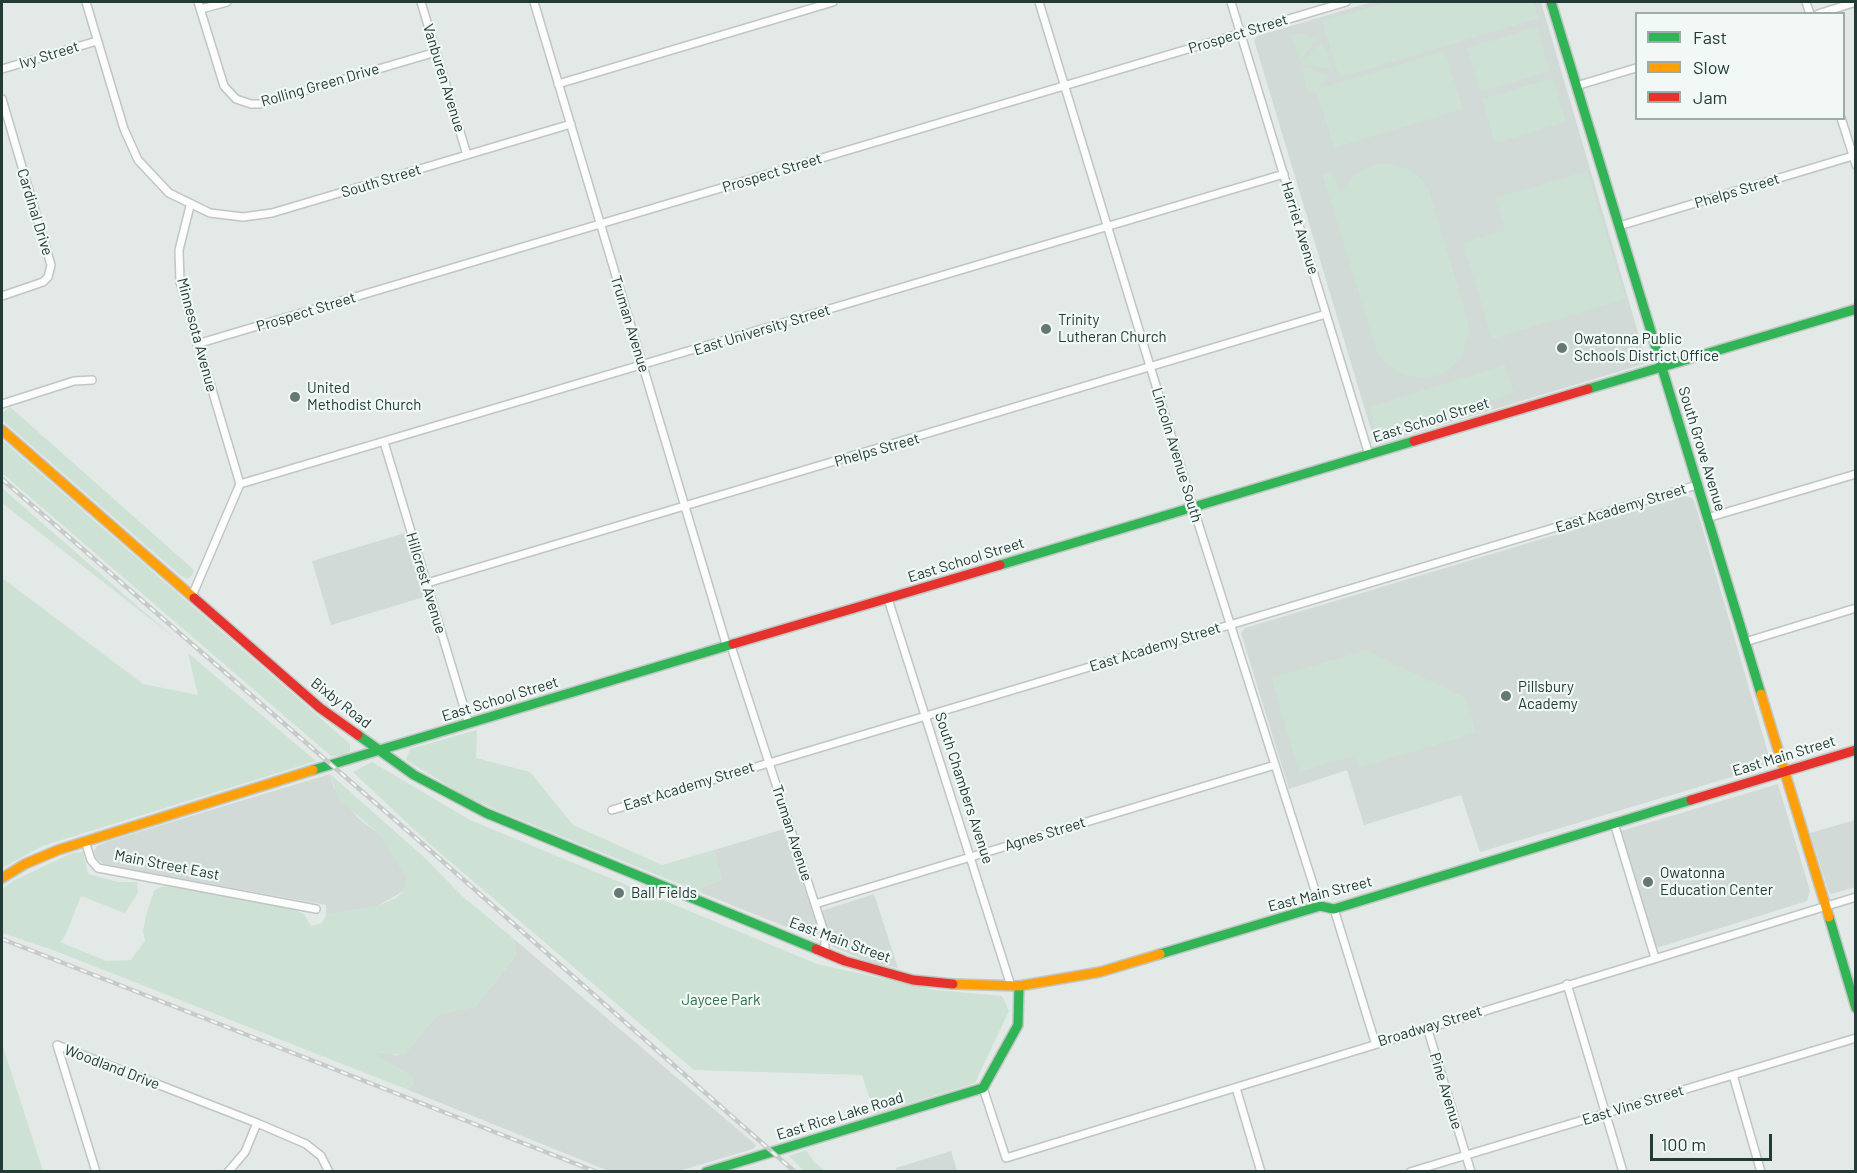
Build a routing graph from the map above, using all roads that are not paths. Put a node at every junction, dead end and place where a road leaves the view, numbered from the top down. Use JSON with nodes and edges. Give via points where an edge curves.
{"nodes":[{"id":1,"x":86,"y":2,"type":"edge"},
{"id":2,"x":227,"y":2,"type":"edge"},
{"id":3,"x":421,"y":2,"type":"edge"},
{"id":4,"x":534,"y":2,"type":"edge"},
{"id":5,"x":833,"y":2,"type":"edge"},
{"id":6,"x":1040,"y":2,"type":"edge"},
{"id":7,"x":1231,"y":2,"type":"edge"},
{"id":8,"x":1346,"y":2,"type":"edge"},
{"id":9,"x":1551,"y":2,"type":"edge"},
{"id":10,"x":1856,"y":2,"type":"edge"},
{"id":11,"x":199,"y":5,"type":"edge"},
{"id":12,"x":1824,"y":12,"type":"edge"},
{"id":13,"x":1241,"y":33,"type":"junction"},
{"id":14,"x":97,"y":40,"type":"junction"},
{"id":15,"x":436,"y":52,"type":"junction"},
{"id":16,"x":1635,"y":68,"type":"edge"},
{"id":17,"x":2,"y":69,"type":"edge"},
{"id":18,"x":558,"y":84,"type":"junction"},
{"id":19,"x":1065,"y":86,"type":"junction"},
{"id":20,"x":1576,"y":86,"type":"junction"},
{"id":21,"x":2,"y":99,"type":"edge"},
{"id":22,"x":1842,"y":120,"type":"edge"},
{"id":23,"x":571,"y":124,"type":"junction"},
{"id":24,"x":467,"y":155,"type":"junction"},
{"id":25,"x":1854,"y":156,"type":"edge"},
{"id":26,"x":1856,"y":165,"type":"edge"},
{"id":27,"x":1284,"y":174,"type":"junction"},
{"id":28,"x":190,"y":206,"type":"junction"},
{"id":29,"x":600,"y":224,"type":"junction"},
{"id":30,"x":1108,"y":226,"type":"junction"},
{"id":31,"x":1619,"y":226,"type":"junction"},
{"id":32,"x":2,"y":296,"type":"edge"},
{"id":33,"x":1856,"y":309,"type":"edge"},
{"id":34,"x":1326,"y":314,"type":"junction"},
{"id":35,"x":197,"y":344,"type":"junction"},
{"id":36,"x":643,"y":365,"type":"junction"},
{"id":37,"x":1150,"y":367,"type":"junction"},
{"id":38,"x":1662,"y":367,"type":"junction"},
{"id":39,"x":92,"y":380,"type":"dead end"},
{"id":40,"x":2,"y":404,"type":"edge"},
{"id":41,"x":2,"y":430,"type":"edge"},
{"id":42,"x":384,"y":442,"type":"junction"},
{"id":43,"x":1369,"y":455,"type":"junction"},
{"id":44,"x":1856,"y":474,"type":"edge"},
{"id":45,"x":240,"y":484,"type":"junction"},
{"id":46,"x":1697,"y":485,"type":"junction"},
{"id":47,"x":685,"y":506,"type":"junction"},
{"id":48,"x":1193,"y":507,"type":"junction"},
{"id":49,"x":1707,"y":518,"type":"junction"},
{"id":50,"x":426,"y":583,"type":"junction"},
{"id":51,"x":192,"y":596,"type":"junction"},
{"id":52,"x":888,"y":599,"type":"junction"},
{"id":53,"x":1856,"y":608,"type":"edge"},
{"id":54,"x":1230,"y":625,"type":"junction"},
{"id":55,"x":1744,"y":642,"type":"junction"},
{"id":56,"x":729,"y":646,"type":"junction"},
{"id":57,"x":925,"y":716,"type":"junction"},
{"id":58,"x":469,"y":724,"type":"junction"},
{"id":59,"x":1856,"y":750,"type":"edge"},
{"id":60,"x":378,"y":751,"type":"junction"},
{"id":61,"x":768,"y":762,"type":"junction"},
{"id":62,"x":1275,"y":765,"type":"junction"},
{"id":63,"x":1784,"y":771,"type":"junction"},
{"id":64,"x":612,"y":810,"type":"dead end"},
{"id":65,"x":1614,"y":823,"type":"junction"},
{"id":66,"x":85,"y":841,"type":"junction"},
{"id":67,"x":970,"y":857,"type":"junction"},
{"id":68,"x":2,"y":878,"type":"edge"},
{"id":69,"x":1856,"y":897,"type":"edge"},
{"id":70,"x":815,"y":904,"type":"junction"},
{"id":71,"x":1320,"y":906,"type":"junction"},
{"id":72,"x":1824,"y":906,"type":"junction"},
{"id":73,"x":316,"y":909,"type":"dead end"},
{"id":74,"x":719,"y":909,"type":"joint"},
{"id":75,"x":1334,"y":909,"type":"junction"},
{"id":76,"x":825,"y":952,"type":"junction"},
{"id":77,"x":1655,"y":958,"type":"junction"},
{"id":78,"x":1567,"y":984,"type":"junction"},
{"id":79,"x":1015,"y":986,"type":"junction"},
{"id":80,"x":1856,"y":1008,"type":"edge"},
{"id":81,"x":1427,"y":1026,"type":"junction"},
{"id":82,"x":1856,"y":1038,"type":"edge"},
{"id":83,"x":1375,"y":1042,"type":"junction"},
{"id":84,"x":1733,"y":1075,"type":"junction"},
{"id":85,"x":983,"y":1088,"type":"junction"},
{"id":86,"x":1236,"y":1088,"type":"junction"},
{"id":87,"x":1605,"y":1113,"type":"junction"},
{"id":88,"x":257,"y":1123,"type":"junction"},
{"id":89,"x":1466,"y":1155,"type":"junction"},
{"id":90,"x":96,"y":1172,"type":"edge"},
{"id":91,"x":228,"y":1172,"type":"edge"},
{"id":92,"x":329,"y":1172,"type":"edge"},
{"id":93,"x":706,"y":1172,"type":"edge"},
{"id":94,"x":1261,"y":1172,"type":"edge"},
{"id":95,"x":1410,"y":1172,"type":"edge"},
{"id":96,"x":1471,"y":1172,"type":"edge"},
{"id":97,"x":1623,"y":1172,"type":"edge"},
{"id":98,"x":1761,"y":1172,"type":"edge"}],
"edges":[{"from":1,"to":14,"type":"street"},
{"from":2,"to":11,"type":"street"},
{"from":3,"to":15,"type":"street","name":"Vanburen Avenue"},
{"from":4,"to":18,"type":"street","name":"Truman Avenue"},
{"from":5,"to":18,"type":"street"},
{"from":6,"to":19,"type":"street","name":"Lincoln Avenue South"},
{"from":7,"to":13,"type":"street","name":"Harriet Avenue"},
{"from":8,"to":13,"type":"street","name":"Prospect Street"},
{"from":9,"to":20,"type":"street","name":"South Grove Avenue"},
{"from":10,"to":12,"type":"street"},
{"from":11,"to":15,"type":"street","name":"Rolling Green Drive","via":[[224,86],[236,99],[251,104]]},
{"from":13,"to":19,"type":"street","name":"Prospect Street"},
{"from":13,"to":27,"type":"street","name":"Harriet Avenue"},
{"from":14,"to":17,"type":"street","name":"Ivy Street"},
{"from":14,"to":28,"type":"street","via":[[124,129],[138,160],[159,185]]},
{"from":15,"to":24,"type":"street","name":"Vanburen Avenue"},
{"from":16,"to":20,"type":"street"},
{"from":18,"to":23,"type":"street","name":"Truman Avenue"},
{"from":19,"to":29,"type":"street","name":"Prospect Street"},
{"from":19,"to":30,"type":"street","name":"Lincoln Avenue South"},
{"from":20,"to":31,"type":"street","name":"South Grove Avenue"},
{"from":21,"to":32,"type":"street","name":"Cardinal Drive","via":[[51,265],[43,282]]},
{"from":22,"to":25,"type":"street"},
{"from":23,"to":24,"type":"street","name":"South Street"},
{"from":23,"to":29,"type":"street","name":"Truman Avenue"},
{"from":24,"to":28,"type":"street","name":"South Street","via":[[259,216],[226,216]]},
{"from":25,"to":26,"type":"street"},
{"from":25,"to":31,"type":"street","name":"Phelps Street"},
{"from":27,"to":30,"type":"street","name":"East University Street"},
{"from":27,"to":34,"type":"street","name":"Harriet Avenue"},
{"from":28,"to":35,"type":"street","name":"Minnesota Avenue","via":[[182,232],[179,264],[184,300]]},
{"from":29,"to":35,"type":"street","name":"Prospect Street"},
{"from":29,"to":36,"type":"street","name":"Truman Avenue"},
{"from":30,"to":36,"type":"street","name":"East University Street"},
{"from":30,"to":37,"type":"street","name":"Lincoln Avenue South"},
{"from":31,"to":38,"type":"street","name":"South Grove Avenue"},
{"from":33,"to":38,"type":"street","name":"East School Street"},
{"from":34,"to":37,"type":"street","name":"Phelps Street"},
{"from":34,"to":43,"type":"street","name":"Harriet Avenue"},
{"from":35,"to":45,"type":"street","name":"Minnesota Avenue"},
{"from":36,"to":42,"type":"street","name":"East University Street"},
{"from":36,"to":47,"type":"street","name":"Truman Avenue"},
{"from":37,"to":47,"type":"street","name":"Phelps Street"},
{"from":37,"to":48,"type":"street","name":"Lincoln Avenue South"},
{"from":38,"to":43,"type":"street","name":"East School Street"},
{"from":38,"to":46,"type":"street","name":"South Grove Avenue"},
{"from":39,"to":40,"type":"street","via":[[74,381]]},
{"from":41,"to":51,"type":"street","name":"Bixby Road"},
{"from":42,"to":45,"type":"street","name":"East University Street"},
{"from":42,"to":50,"type":"street","name":"Hillcrest Avenue"},
{"from":43,"to":48,"type":"street","name":"East School Street"},
{"from":44,"to":49,"type":"street"},
{"from":45,"to":51,"type":"street"},
{"from":46,"to":49,"type":"street","name":"South Grove Avenue"},
{"from":46,"to":54,"type":"street","name":"East Academy Street"},
{"from":47,"to":50,"type":"street","name":"Phelps Street"},
{"from":47,"to":56,"type":"street","name":"Truman Avenue"},
{"from":48,"to":52,"type":"street","name":"East School Street"},
{"from":48,"to":54,"type":"street","name":"Lincoln Avenue South"},
{"from":49,"to":55,"type":"street","name":"South Grove Avenue"},
{"from":50,"to":58,"type":"street","name":"Hillcrest Avenue"},
{"from":51,"to":60,"type":"street","name":"Bixby Road","via":[[320,708]]},
{"from":52,"to":56,"type":"street","name":"East School Street"},
{"from":52,"to":57,"type":"street","name":"South Chambers Avenue"},
{"from":53,"to":55,"type":"street"},
{"from":54,"to":57,"type":"street","name":"East Academy Street"},
{"from":54,"to":62,"type":"street","name":"Lincoln Avenue South"},
{"from":55,"to":63,"type":"street","name":"South Grove Avenue"},
{"from":56,"to":58,"type":"street","name":"East School Street"},
{"from":56,"to":61,"type":"street","name":"Truman Avenue"},
{"from":57,"to":61,"type":"street","name":"East Academy Street"},
{"from":57,"to":67,"type":"street","name":"South Chambers Avenue"},
{"from":58,"to":60,"type":"street","name":"East School Street"},
{"from":59,"to":63,"type":"street","name":"East Main Street"},
{"from":60,"to":66,"type":"street","name":"East School Street"},
{"from":60,"to":74,"type":"street","name":"Bixby Road","via":[[470,806]]},
{"from":61,"to":64,"type":"street","name":"East Academy Street"},
{"from":61,"to":70,"type":"street","name":"Truman Avenue"},
{"from":62,"to":67,"type":"street","name":"Agnes Street"},
{"from":62,"to":71,"type":"street","name":"Lincoln Avenue South"},
{"from":63,"to":65,"type":"street","name":"East Main Street"},
{"from":63,"to":72,"type":"street","name":"South Grove Avenue"},
{"from":65,"to":75,"type":"street","name":"East Main Street"},
{"from":65,"to":77,"type":"street"},
{"from":66,"to":68,"type":"street","via":[[42,856]]},
{"from":66,"to":73,"type":"street","name":"Main Street East","via":[[98,868]]},
{"from":67,"to":70,"type":"street","name":"Agnes Street"},
{"from":67,"to":79,"type":"street","name":"South Chambers Avenue"},
{"from":69,"to":72,"type":"street","name":"Broadway Street"},
{"from":70,"to":76,"type":"street","name":"Truman Avenue","via":[[825,935]]},
{"from":71,"to":75,"type":"street","name":"East Main Street"},
{"from":71,"to":79,"type":"street","name":"East Main Street","via":[[1100,972]]},
{"from":72,"to":77,"type":"street","name":"Broadway Street"},
{"from":72,"to":80,"type":"street","name":"South Grove Avenue"},
{"from":74,"to":76,"type":"street","name":"East Main Street"},
{"from":75,"to":83,"type":"street"},
{"from":76,"to":79,"type":"street","name":"East Main Street","via":[[913,980]]},
{"from":77,"to":78,"type":"street","name":"Broadway Street"},
{"from":78,"to":81,"type":"street","name":"Broadway Street"},
{"from":78,"to":87,"type":"street"},
{"from":79,"to":85,"type":"street","name":"South Chambers Avenue","via":[[1018,1025]]},
{"from":81,"to":83,"type":"street","name":"Broadway Street"},
{"from":81,"to":89,"type":"street","name":"Pine Avenue"},
{"from":82,"to":84,"type":"street","name":"East Vine Street"},
{"from":83,"to":86,"type":"street","name":"Broadway Street","via":[[1365,1049]]},
{"from":84,"to":87,"type":"street","name":"East Vine Street"},
{"from":84,"to":98,"type":"street"},
{"from":85,"to":86,"type":"street","name":"Broadway Street","via":[[1006,1158]]},
{"from":85,"to":93,"type":"street","name":"East Rice Lake Road"},
{"from":86,"to":94,"type":"street"},
{"from":87,"to":89,"type":"street","name":"East Vine Street"},
{"from":87,"to":97,"type":"street"},
{"from":88,"to":90,"type":"street","name":"Woodland Drive","via":[[57,1046]]},
{"from":88,"to":91,"type":"street","via":[[245,1152]]},
{"from":88,"to":92,"type":"street","name":"Woodland Drive","via":[[306,1144],[321,1156]]},
{"from":89,"to":95,"type":"street","name":"East Vine Street"},
{"from":89,"to":96,"type":"street","name":"Pine Avenue"}]}
